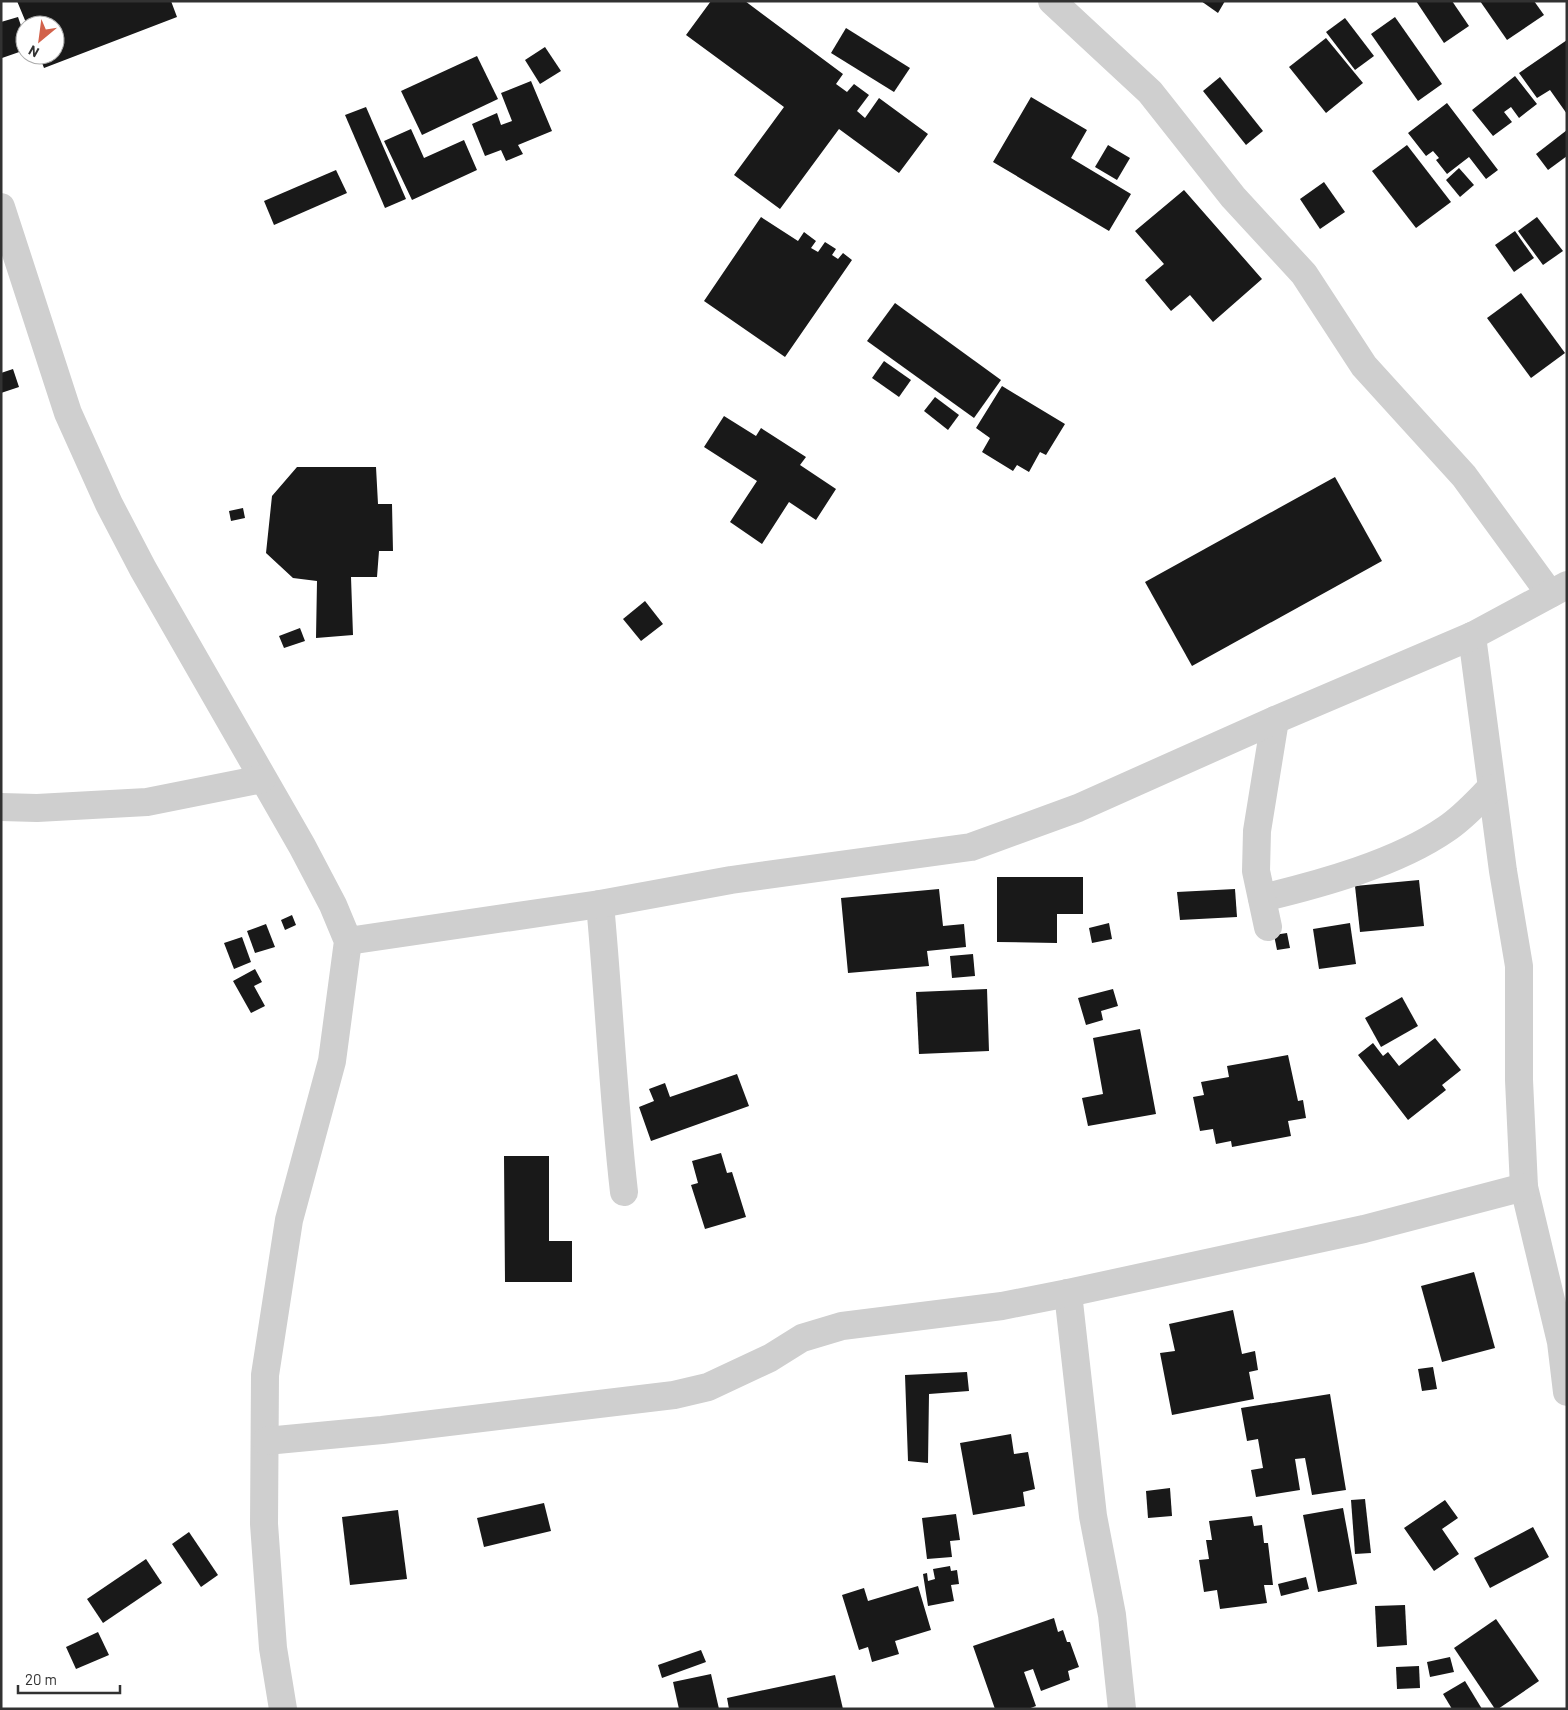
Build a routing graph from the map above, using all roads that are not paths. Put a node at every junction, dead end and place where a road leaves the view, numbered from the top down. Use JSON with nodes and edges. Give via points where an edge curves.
{"nodes":[{"id":1,"x":1052,"y":1,"type":"edge"},
{"id":2,"x":1,"y":207,"type":"edge"},
{"id":3,"x":1558,"y":590,"type":"edge"},
{"id":4,"x":1472,"y":636,"type":"junction"},
{"id":5,"x":1275,"y":720,"type":"junction"},
{"id":6,"x":262,"y":779,"type":"junction"},
{"id":7,"x":1492,"y":788,"type":"junction"},
{"id":8,"x":1,"y":807,"type":"edge"},
{"id":9,"x":1262,"y":898,"type":"junction"},
{"id":10,"x":600,"y":904,"type":"junction"},
{"id":11,"x":1268,"y":927,"type":"dead end"},
{"id":12,"x":348,"y":941,"type":"junction"},
{"id":13,"x":1524,"y":1187,"type":"junction"},
{"id":14,"x":624,"y":1192,"type":"dead end"},
{"id":15,"x":1068,"y":1293,"type":"junction"},
{"id":16,"x":1567,"y":1392,"type":"edge"},
{"id":17,"x":266,"y":1441,"type":"junction"},
{"id":18,"x":283,"y":1709,"type":"edge"},
{"id":19,"x":1122,"y":1709,"type":"edge"}],
"edges":[{"from":1,"to":3,"type":"street","via":[[1150,92],[1233,197],[1304,274],[1364,366],[1464,476]]},
{"from":2,"to":6,"type":"street","via":[[68,413],[109,504]]},
{"from":3,"to":4,"type":"street"},
{"from":4,"to":5,"type":"street"},
{"from":4,"to":7,"type":"street"},
{"from":5,"to":9,"type":"street","via":[[1257,831],[1256,871]]},
{"from":5,"to":10,"type":"street","via":[[1078,808],[971,846],[731,880]]},
{"from":6,"to":8,"type":"street","via":[[147,802]]},
{"from":6,"to":12,"type":"street","via":[[311,863]]},
{"from":7,"to":9,"type":"street","via":[[1448,828],[1422,844],[1321,884]]},
{"from":7,"to":13,"type":"street","via":[[1519,966]]},
{"from":9,"to":11,"type":"street"},
{"from":10,"to":12,"type":"street"},
{"from":10,"to":14,"type":"street"},
{"from":12,"to":17,"type":"street","via":[[332,1061],[289,1220],[265,1375]]},
{"from":13,"to":15,"type":"street","via":[[1364,1229]]},
{"from":13,"to":16,"type":"street","via":[[1561,1342]]},
{"from":15,"to":17,"type":"street","via":[[1002,1306],[842,1326],[802,1338],[770,1358],[708,1387],[674,1395]]},
{"from":15,"to":19,"type":"street","via":[[1092,1516],[1112,1615]]},
{"from":17,"to":18,"type":"street","via":[[264,1524],[273,1648]]}]}
